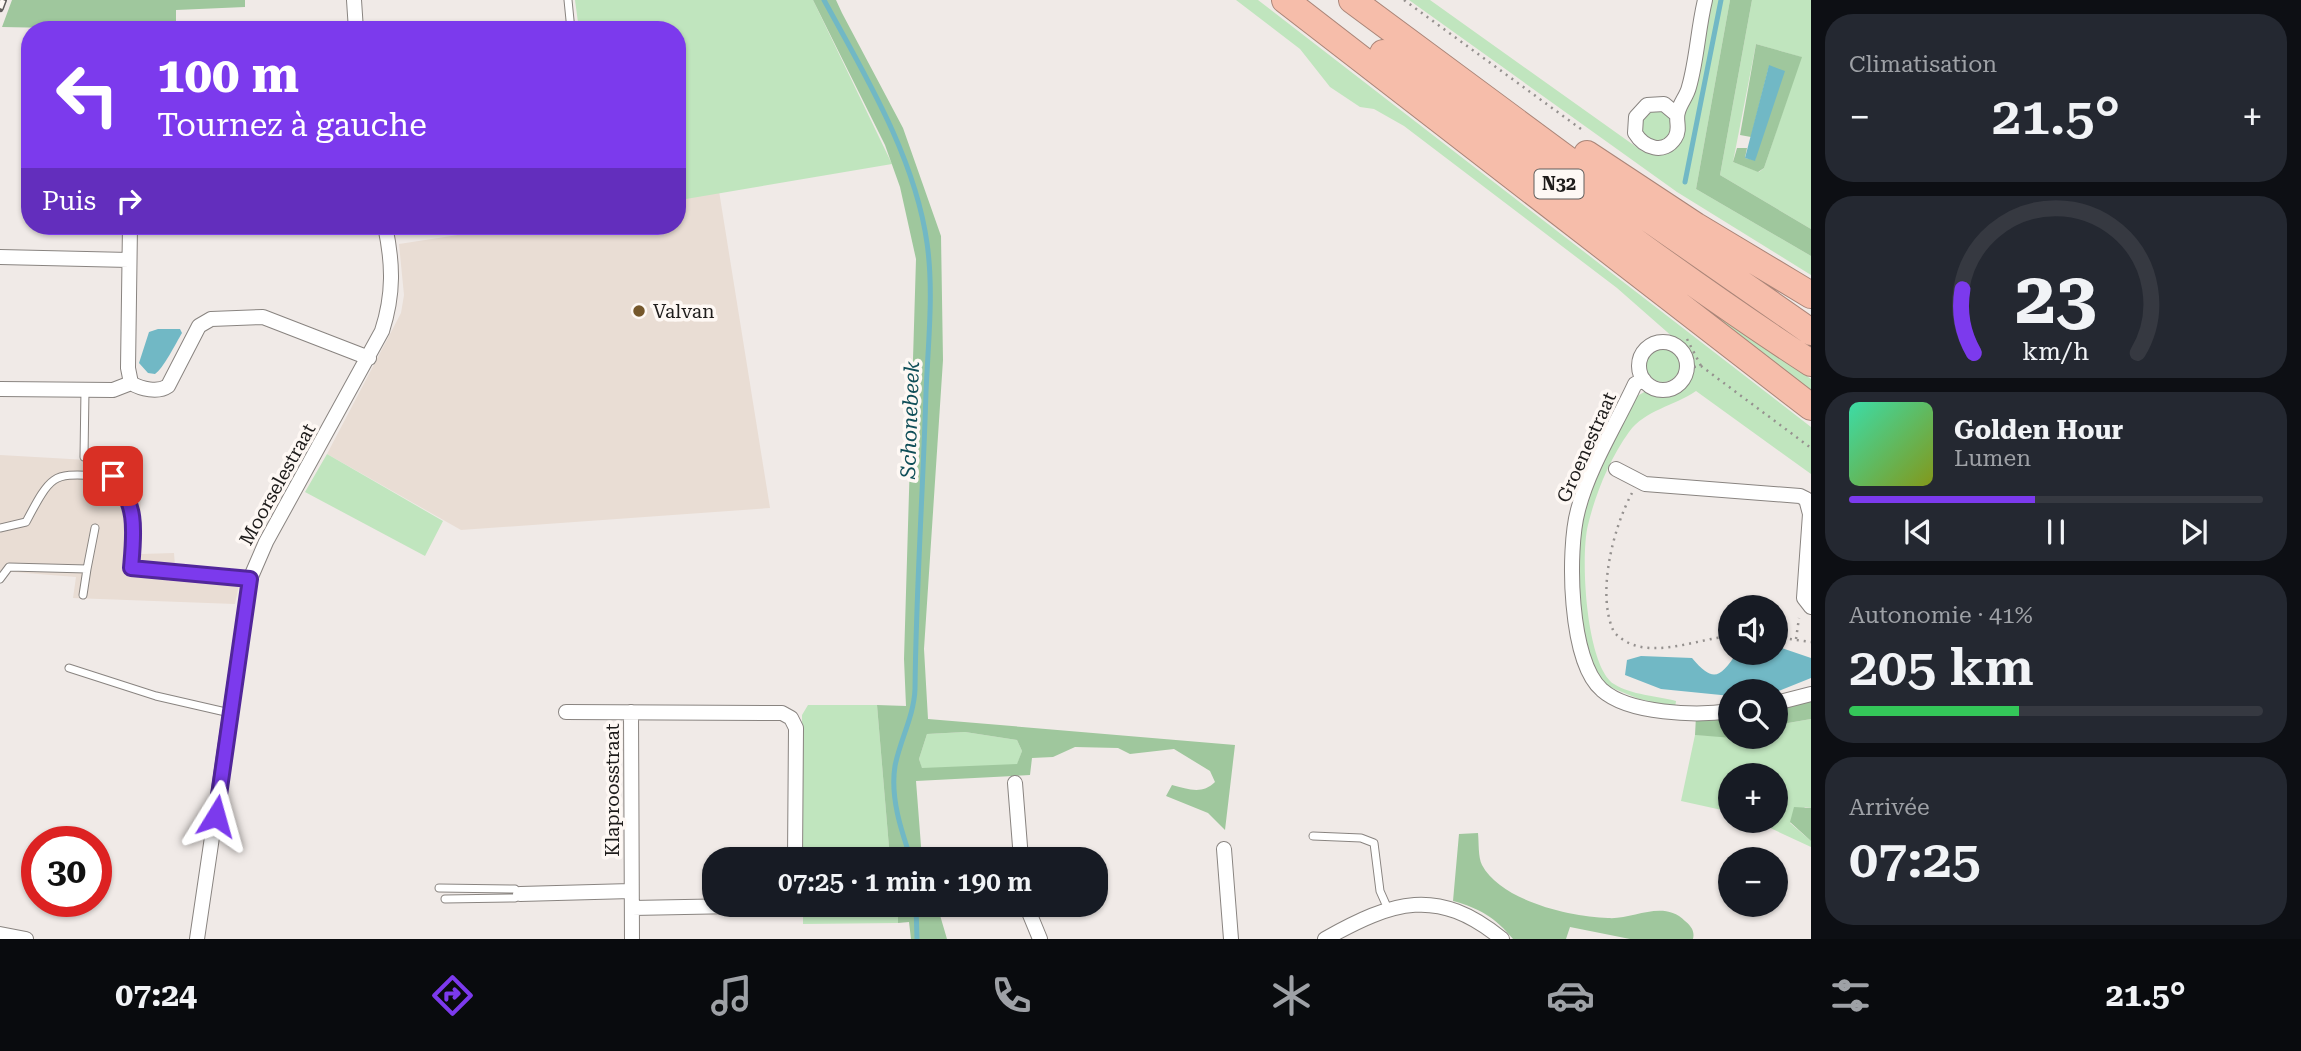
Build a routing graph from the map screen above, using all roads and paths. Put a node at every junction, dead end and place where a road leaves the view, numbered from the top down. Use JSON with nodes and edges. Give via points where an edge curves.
{"nodes":[{"id":1,"x":354,"y":0,"type":"edge"},
{"id":2,"x":568,"y":0,"type":"edge"},
{"id":3,"x":1285,"y":0,"type":"edge"},
{"id":4,"x":1311,"y":0,"type":"edge"},
{"id":5,"x":1352,"y":0,"type":"edge"},
{"id":6,"x":1705,"y":0,"type":"edge"},
{"id":7,"x":355,"y":21,"type":"edge"},
{"id":8,"x":570,"y":21,"type":"edge"},
{"id":9,"x":1465,"y":84,"type":"junction"},
{"id":10,"x":1676,"y":114,"type":"dead end"},
{"id":11,"x":130,"y":235,"type":"edge"},
{"id":12,"x":386,"y":235,"type":"edge"},
{"id":13,"x":0,"y":257,"type":"edge"},
{"id":14,"x":130,"y":260,"type":"junction"},
{"id":15,"x":1811,"y":295,"type":"edge"},
{"id":16,"x":1811,"y":332,"type":"edge"},
{"id":17,"x":369,"y":358,"type":"junction"},
{"id":18,"x":1811,"y":363,"type":"edge"},
{"id":19,"x":1687,"y":368,"type":"junction"},
{"id":20,"x":1644,"y":380,"type":"junction"},
{"id":21,"x":131,"y":383,"type":"junction"},
{"id":22,"x":0,"y":389,"type":"edge"},
{"id":23,"x":85,"y":390,"type":"junction"},
{"id":24,"x":1811,"y":407,"type":"edge"},
{"id":25,"x":1811,"y":448,"type":"edge"},
{"id":26,"x":84,"y":457,"type":"dead end"},
{"id":27,"x":1616,"y":469,"type":"dead end"},
{"id":28,"x":1639,"y":481,"type":"junction"},
{"id":29,"x":0,"y":528,"type":"edge"},
{"id":30,"x":95,"y":528,"type":"dead end"},
{"id":31,"x":87,"y":569,"type":"junction"},
{"id":32,"x":0,"y":579,"type":"edge"},
{"id":33,"x":250,"y":579,"type":"junction"},
{"id":34,"x":83,"y":595,"type":"dead end"},
{"id":35,"x":1809,"y":605,"type":"edge"},
{"id":36,"x":1718,"y":638,"type":"edge"},
{"id":37,"x":1788,"y":638,"type":"edge"},
{"id":38,"x":1796,"y":639,"type":"junction"},
{"id":39,"x":1811,"y":642,"type":"edge"},
{"id":40,"x":69,"y":668,"type":"dead end"},
{"id":41,"x":1811,"y":694,"type":"edge"},
{"id":42,"x":1788,"y":700,"type":"edge"},
{"id":43,"x":1718,"y":711,"type":"edge"},
{"id":44,"x":566,"y":712,"type":"dead end"},
{"id":45,"x":631,"y":712,"type":"junction"},
{"id":46,"x":230,"y":713,"type":"junction"},
{"id":47,"x":1015,"y":783,"type":"dead end"},
{"id":48,"x":1312,"y":836,"type":"dead end"},
{"id":49,"x":795,"y":847,"type":"edge"},
{"id":50,"x":1020,"y":847,"type":"edge"},
{"id":51,"x":1224,"y":849,"type":"dead end"},
{"id":52,"x":439,"y":888,"type":"dead end"},
{"id":53,"x":631,"y":891,"type":"junction"},
{"id":54,"x":520,"y":894,"type":"junction"},
{"id":55,"x":444,"y":899,"type":"dead end"},
{"id":56,"x":702,"y":907,"type":"edge"},
{"id":57,"x":632,"y":908,"type":"junction"},
{"id":58,"x":1388,"y":909,"type":"junction"},
{"id":59,"x":1031,"y":917,"type":"edge"},
{"id":60,"x":0,"y":934,"type":"edge"},
{"id":61,"x":26,"y":939,"type":"edge"},
{"id":62,"x":197,"y":939,"type":"edge"},
{"id":63,"x":632,"y":939,"type":"edge"},
{"id":64,"x":1040,"y":939,"type":"edge"},
{"id":65,"x":1231,"y":939,"type":"edge"},
{"id":66,"x":1325,"y":939,"type":"edge"},
{"id":67,"x":1502,"y":939,"type":"edge"}],
"edges":[{"from":1,"to":7,"type":"street"},
{"from":2,"to":8,"type":"lane"},
{"from":3,"to":24,"type":"highway"},
{"from":4,"to":18,"type":"highway","number":"N32","via":[[1620,230]]},
{"from":5,"to":9,"type":"highway","number":"N32"},
{"from":6,"to":10,"type":"street","via":[[1689,89]]},
{"from":9,"to":15,"type":"highway","via":[[1517,109]]},
{"from":9,"to":16,"type":"highway","number":"N32"},
{"from":11,"to":14,"type":"street"},
{"from":12,"to":17,"type":"street","name":"Moorselestraat","via":[[393,275],[391,303]]},
{"from":13,"to":14,"type":"street"},
{"from":14,"to":21,"type":"street"},
{"from":17,"to":21,"type":"street","via":[[262,317],[211,319],[199,326],[169,386],[163,390]]},
{"from":17,"to":33,"type":"street","name":"Moorselestraat"},
{"from":19,"to":20,"type":"street","via":[[1675,387],[1664,390]]},
{"from":19,"to":20,"type":"street","name":"Groenestraat","via":[[1675,345],[1657,343],[1643,353]]},
{"from":19,"to":25,"type":"path","via":[[1701,366]]},
{"from":20,"to":43,"type":"street","name":"Groenestraat","via":[[1635,384],[1593,471],[1572,533],[1571,578],[1582,651],[1589,675],[1604,693],[1615,698],[1665,712]]},
{"from":21,"to":23,"type":"street","via":[[113,390]]},
{"from":22,"to":23,"type":"street"},
{"from":23,"to":26,"type":"lane"},
{"from":27,"to":28,"type":"street"},
{"from":28,"to":35,"type":"street","via":[[1805,499],[1811,514],[1804,598]]},
{"from":28,"to":36,"type":"path","via":[[1616,527],[1611,549],[1607,598],[1614,632],[1633,645],[1650,648]]},
{"from":29,"to":33,"type":"lane","via":[[26,522],[45,485],[60,475],[113,476],[125,489],[135,515],[131,568]]},
{"from":30,"to":31,"type":"lane"},
{"from":31,"to":32,"type":"lane","via":[[9,567]]},
{"from":31,"to":34,"type":"lane"},
{"from":33,"to":46,"type":"street","name":"Moorselestraat"},
{"from":35,"to":38,"type":"path","via":[[1799,616]]},
{"from":37,"to":38,"type":"path"},
{"from":38,"to":39,"type":"path"},
{"from":40,"to":46,"type":"lane","via":[[156,696]]},
{"from":41,"to":42,"type":"street"},
{"from":44,"to":45,"type":"street","name":"Klaproosstraat"},
{"from":45,"to":49,"type":"street","via":[[782,713],[792,718],[796,728]]},
{"from":45,"to":53,"type":"street","name":"Klaproosstraat"},
{"from":46,"to":62,"type":"street","name":"Moorselestraat"},
{"from":47,"to":50,"type":"street"},
{"from":48,"to":58,"type":"lane","via":[[1362,838],[1374,843],[1380,891]]},
{"from":51,"to":65,"type":"street"},
{"from":52,"to":54,"type":"lane","via":[[515,889]]},
{"from":53,"to":54,"type":"street"},
{"from":53,"to":57,"type":"street","name":"Klaproosstraat"},
{"from":54,"to":55,"type":"lane","via":[[515,898]]},
{"from":56,"to":57,"type":"street"},
{"from":57,"to":63,"type":"street","name":"Klaproosstraat"},
{"from":58,"to":66,"type":"street"},
{"from":58,"to":67,"type":"street","via":[[1408,905],[1448,908],[1481,922]]},
{"from":59,"to":64,"type":"street"},
{"from":60,"to":61,"type":"street"}]}
